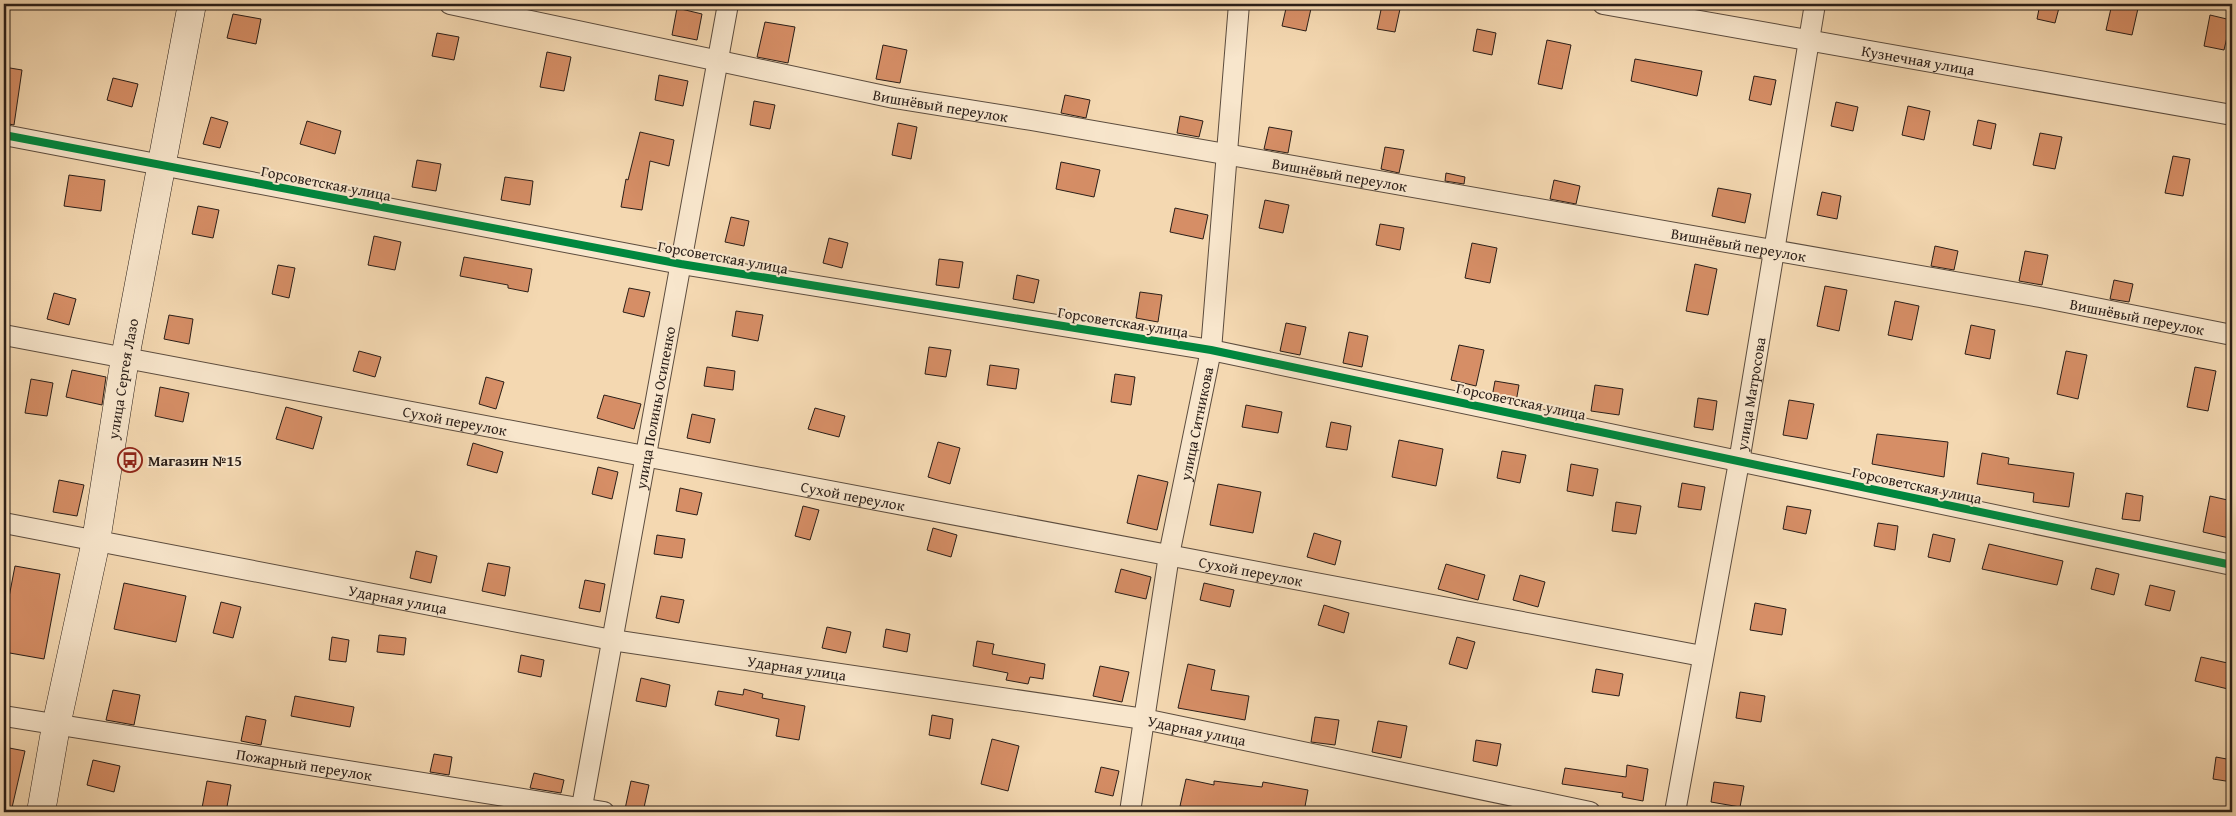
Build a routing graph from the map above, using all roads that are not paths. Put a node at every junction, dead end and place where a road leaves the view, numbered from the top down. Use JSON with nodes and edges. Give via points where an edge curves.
{"nodes":[{"id":1,"x":192,"y":4,"type":"edge"},
{"id":2,"x":450,"y":4,"type":"edge"},
{"id":3,"x":728,"y":4,"type":"edge"},
{"id":4,"x":1240,"y":4,"type":"edge"},
{"id":5,"x":1603,"y":4,"type":"edge"},
{"id":6,"x":1815,"y":4,"type":"edge"},
{"id":7,"x":1810,"y":42,"type":"junction"},
{"id":8,"x":718,"y":61,"type":"junction"},
{"id":9,"x":2232,"y":115,"type":"edge"},
{"id":10,"x":4,"y":135,"type":"edge"},
{"id":11,"x":1228,"y":154,"type":"junction"},
{"id":12,"x":162,"y":165,"type":"junction"},
{"id":13,"x":1775,"y":251,"type":"junction"},
{"id":14,"x":681,"y":264,"type":"junction"},
{"id":15,"x":4,"y":335,"type":"edge"},
{"id":16,"x":2232,"y":335,"type":"edge"},
{"id":17,"x":1211,"y":350,"type":"junction"},
{"id":18,"x":125,"y":358,"type":"junction"},
{"id":19,"x":646,"y":456,"type":"junction"},
{"id":20,"x":1739,"y":462,"type":"junction"},
{"id":21,"x":4,"y":523,"type":"edge"},
{"id":22,"x":96,"y":541,"type":"junction"},
{"id":23,"x":1169,"y":555,"type":"junction"},
{"id":24,"x":2232,"y":565,"type":"edge"},
{"id":25,"x":612,"y":640,"type":"junction"},
{"id":26,"x":1702,"y":656,"type":"junction"},
{"id":27,"x":4,"y":716,"type":"edge"},
{"id":28,"x":1144,"y":719,"type":"junction"},
{"id":29,"x":56,"y":726,"type":"junction"},
{"id":30,"x":581,"y":810,"type":"edge"},
{"id":31,"x":41,"y":812,"type":"edge"},
{"id":32,"x":604,"y":812,"type":"edge"},
{"id":33,"x":1130,"y":812,"type":"edge"},
{"id":34,"x":1590,"y":812,"type":"edge"},
{"id":35,"x":1675,"y":812,"type":"edge"}],
"edges":[{"from":1,"to":12,"type":"main road","name":"улица Сергея Лазо"},
{"from":2,"to":8,"type":"street","name":"Вишнёвый переулок"},
{"from":3,"to":8,"type":"street","name":"улица Полины Осипенко"},
{"from":4,"to":11,"type":"street","name":"улица Ситникова"},
{"from":5,"to":7,"type":"street","name":"Кузнечная улица"},
{"from":6,"to":7,"type":"street","name":"улица Матросова"},
{"from":7,"to":9,"type":"street","name":"Кузнечная улица"},
{"from":7,"to":13,"type":"street","name":"улица Матросова"},
{"from":8,"to":11,"type":"street","name":"Вишнёвый переулок","via":[[894,98]]},
{"from":8,"to":14,"type":"street","name":"улица Полины Осипенко"},
{"from":10,"to":12,"type":"street","name":"Горсоветская улица"},
{"from":11,"to":13,"type":"street","name":"Вишнёвый переулок"},
{"from":11,"to":17,"type":"street","name":"улица Ситникова"},
{"from":12,"to":14,"type":"street","name":"Горсоветская улица"},
{"from":12,"to":18,"type":"main road","name":"улица Сергея Лазо"},
{"from":13,"to":16,"type":"street","name":"Вишнёвый переулок","via":[[2040,297]]},
{"from":13,"to":20,"type":"street","name":"улица Матросова"},
{"from":14,"to":17,"type":"street","name":"Горсоветская улица"},
{"from":14,"to":19,"type":"street","name":"улица Полины Осипенко"},
{"from":15,"to":18,"type":"street","name":"Сухой переулок"},
{"from":17,"to":20,"type":"street","name":"Горсоветская улица"},
{"from":17,"to":23,"type":"street","name":"улица Ситникова"},
{"from":18,"to":19,"type":"street","name":"Сухой переулок"},
{"from":18,"to":22,"type":"main road","name":"улица Сергея Лазо"},
{"from":19,"to":23,"type":"street","name":"Сухой переулок"},
{"from":19,"to":25,"type":"street","name":"улица Полины Осипенко"},
{"from":20,"to":24,"type":"street","name":"Горсоветская улица"},
{"from":20,"to":26,"type":"street","name":"улица Матросова"},
{"from":21,"to":22,"type":"street","name":"Ударная улица"},
{"from":22,"to":25,"type":"street","name":"Ударная улица"},
{"from":22,"to":29,"type":"main road","name":"улица Сергея Лазо"},
{"from":23,"to":26,"type":"street","name":"Сухой переулок"},
{"from":23,"to":28,"type":"street","name":"улица Ситникова"},
{"from":25,"to":28,"type":"street","name":"Ударная улица"},
{"from":25,"to":30,"type":"street","name":"улица Полины Осипенко"},
{"from":26,"to":35,"type":"street","name":"улица Матросова"},
{"from":27,"to":29,"type":"street","name":"Пожарный переулок"},
{"from":28,"to":33,"type":"street","name":"улица Ситникова"},
{"from":28,"to":34,"type":"street","name":"Ударная улица"},
{"from":29,"to":30,"type":"street","name":"Пожарный переулок"},
{"from":29,"to":31,"type":"main road","name":"улица Сергея Лазо"},
{"from":30,"to":32,"type":"street","name":"Пожарный переулок"}]}
